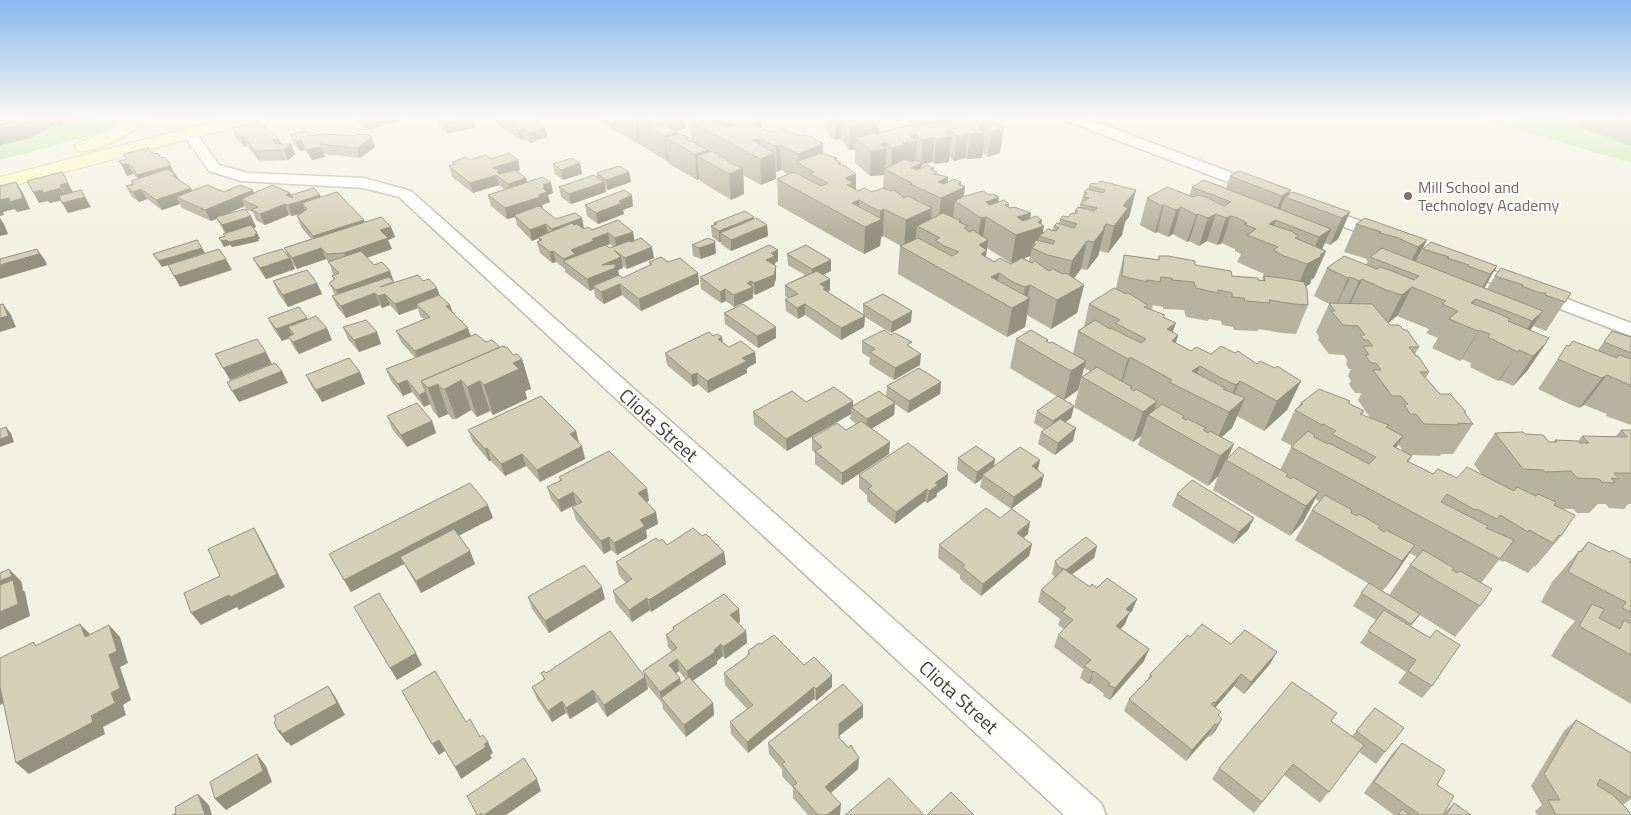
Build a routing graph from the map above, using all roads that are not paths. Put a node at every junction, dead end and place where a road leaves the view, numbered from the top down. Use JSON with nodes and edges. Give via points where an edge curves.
{"nodes":[{"id":1,"x":57,"y":155,"type":"edge"},
{"id":2,"x":89,"y":155,"type":"edge"},
{"id":3,"x":205,"y":155,"type":"edge"},
{"id":4,"x":1170,"y":155,"type":"edge"},
{"id":5,"x":0,"y":169,"type":"edge"},
{"id":6,"x":0,"y":183,"type":"edge"},
{"id":7,"x":1271,"y":193,"type":"edge"},
{"id":8,"x":1298,"y":204,"type":"edge"},
{"id":9,"x":1399,"y":241,"type":"edge"},
{"id":10,"x":1445,"y":259,"type":"edge"},
{"id":11,"x":1631,"y":330,"type":"edge"},
{"id":12,"x":1090,"y":815,"type":"edge"}],
"edges":[{"from":1,"to":5,"type":"main road"},
{"from":2,"to":6,"type":"main road"},
{"from":3,"to":12,"type":"street","name":"Cliota Street","via":[[214,168],[247,178],[364,183],[405,194]]},
{"from":4,"to":7,"type":"street"},
{"from":8,"to":9,"type":"street"},
{"from":10,"to":11,"type":"street"}]}
